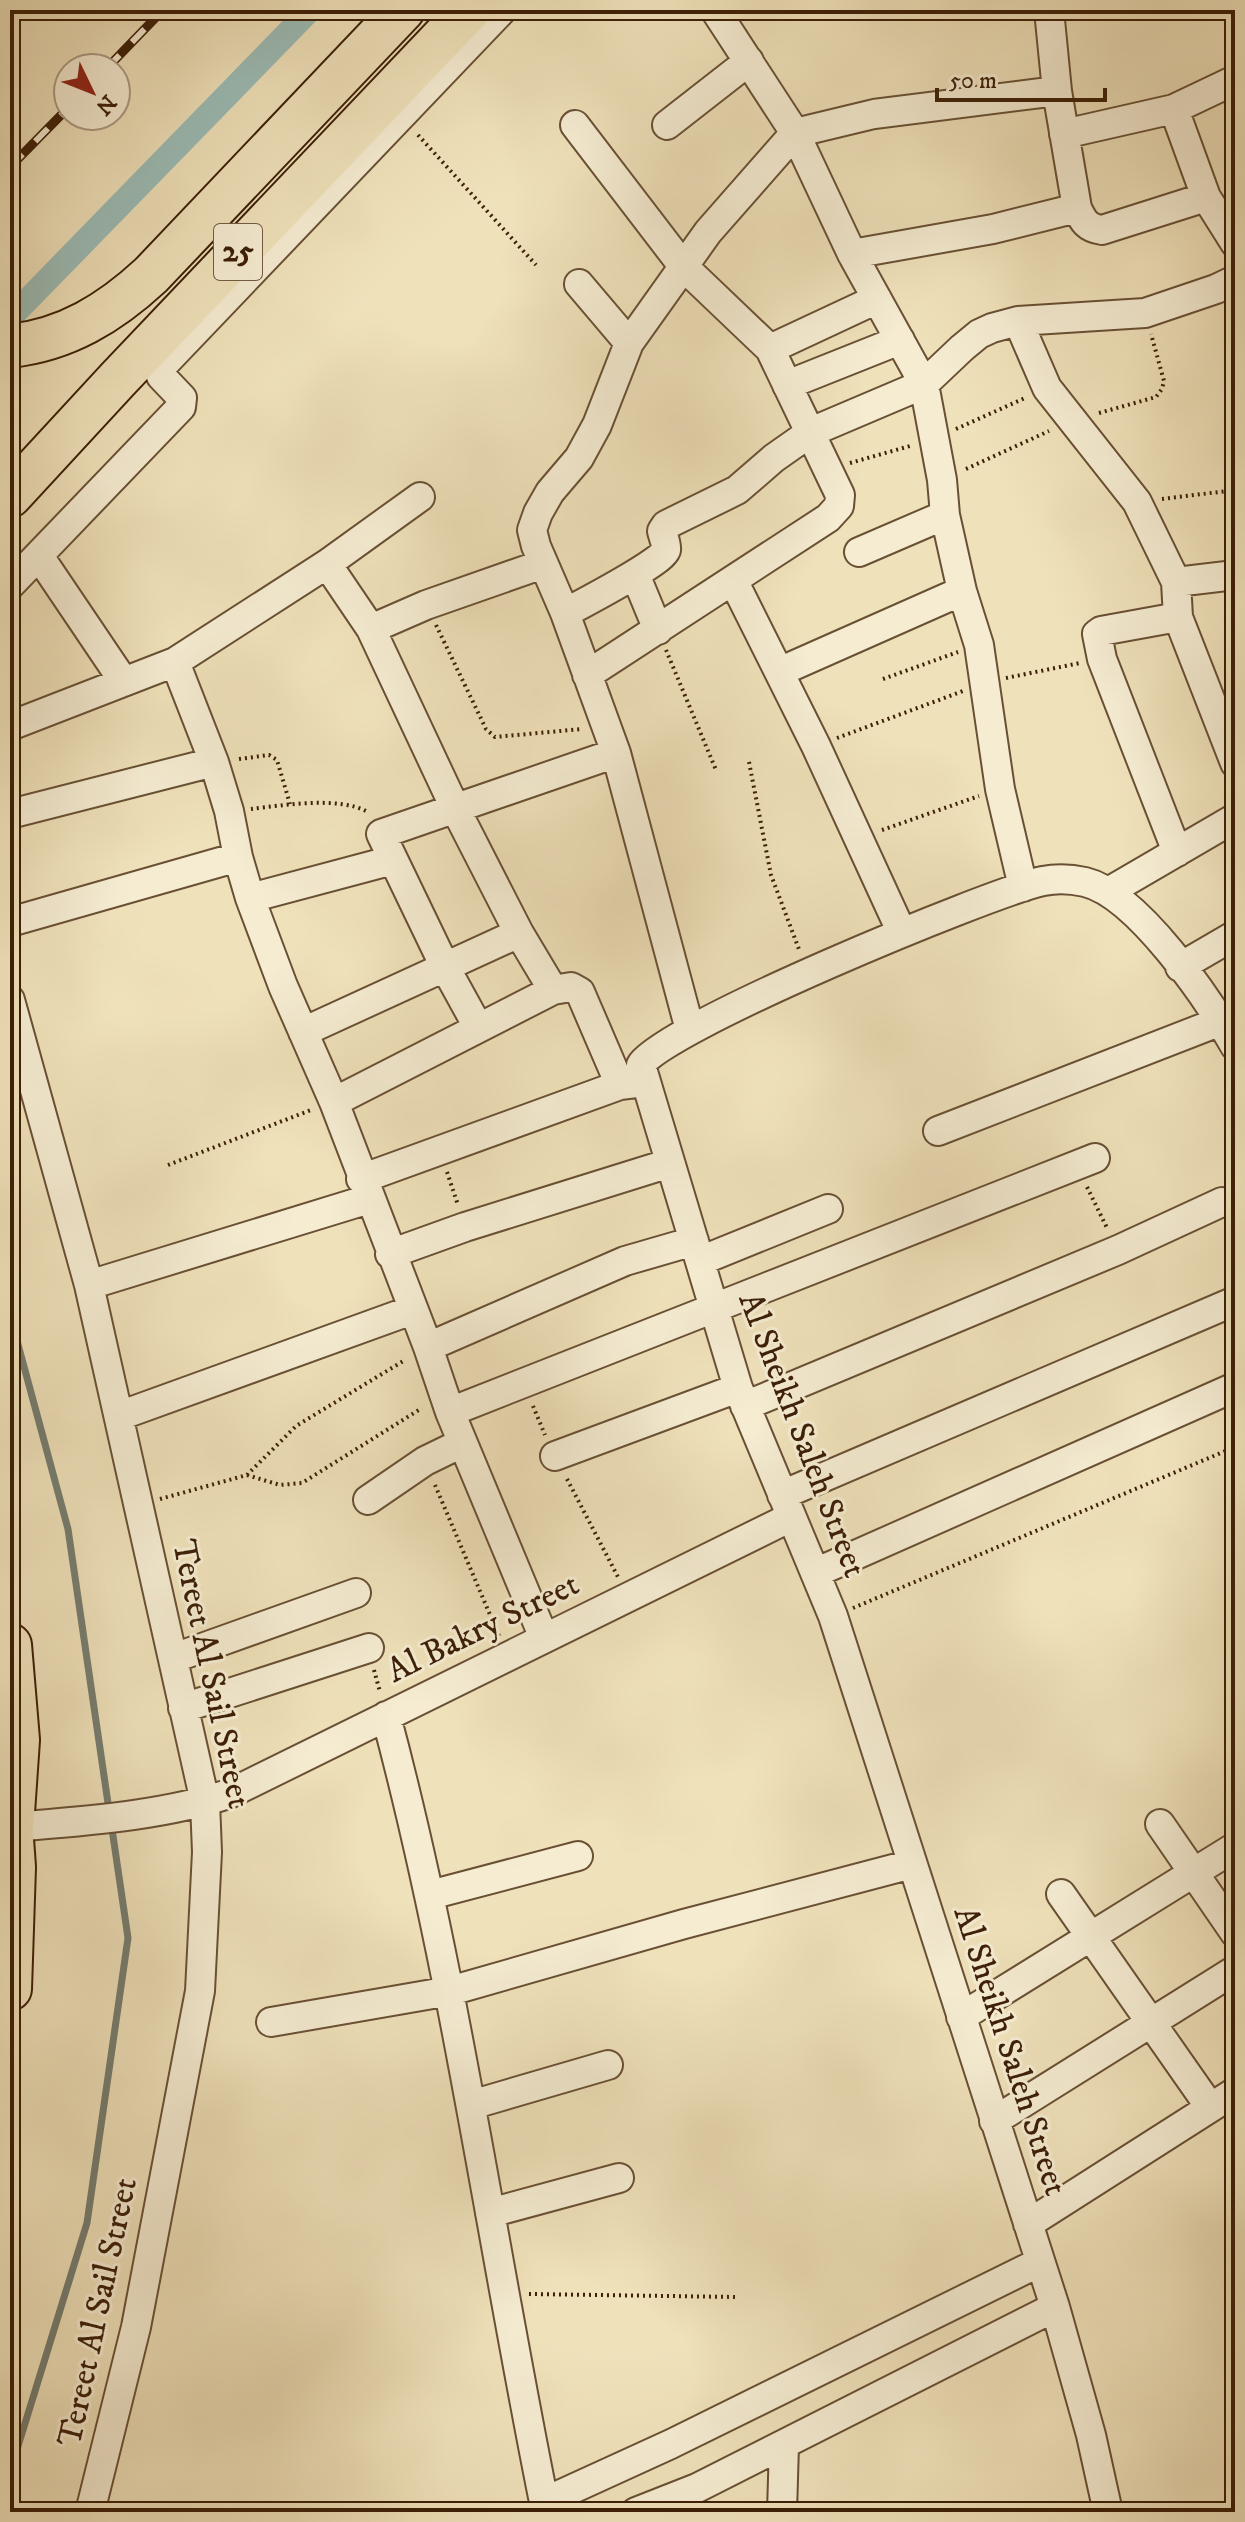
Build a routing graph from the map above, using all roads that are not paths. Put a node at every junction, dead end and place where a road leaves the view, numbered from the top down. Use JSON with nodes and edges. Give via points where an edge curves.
{"nodes":[{"id":1,"x":403,"y":10,"type":"edge"},
{"id":2,"x":435,"y":10,"type":"edge"},
{"id":3,"x":469,"y":10,"type":"edge"},
{"id":4,"x":502,"y":10,"type":"edge"},
{"id":5,"x":715,"y":10,"type":"edge"},
{"id":6,"x":1049,"y":10,"type":"edge"},
{"id":7,"x":749,"y":61,"type":"junction"},
{"id":8,"x":1235,"y":80,"type":"edge"},
{"id":9,"x":1057,"y":91,"type":"junction"},
{"id":10,"x":1174,"y":109,"type":"junction"},
{"id":11,"x":575,"y":125,"type":"dead end"},
{"id":12,"x":667,"y":125,"type":"dead end"},
{"id":13,"x":795,"y":133,"type":"junction"},
{"id":14,"x":1064,"y":134,"type":"junction"},
{"id":15,"x":1206,"y":197,"type":"junction"},
{"id":16,"x":1077,"y":208,"type":"junction"},
{"id":17,"x":1235,"y":243,"type":"edge"},
{"id":18,"x":852,"y":254,"type":"junction"},
{"id":19,"x":683,"y":266,"type":"junction"},
{"id":20,"x":1235,"y":280,"type":"edge"},
{"id":21,"x":579,"y":284,"type":"dead end"},
{"id":22,"x":877,"y":299,"type":"junction"},
{"id":23,"x":1018,"y":321,"type":"junction"},
{"id":24,"x":900,"y":340,"type":"junction"},
{"id":25,"x":629,"y":343,"type":"junction"},
{"id":26,"x":10,"y":346,"type":"edge"},
{"id":27,"x":770,"y":349,"type":"junction"},
{"id":28,"x":924,"y":384,"type":"junction"},
{"id":29,"x":787,"y":385,"type":"junction"},
{"id":30,"x":811,"y":432,"type":"junction"},
{"id":31,"x":10,"y":456,"type":"edge"},
{"id":32,"x":10,"y":496,"type":"edge"},
{"id":33,"x":420,"y":497,"type":"dead end"},
{"id":34,"x":945,"y":515,"type":"junction"},
{"id":35,"x":859,"y":552,"type":"dead end"},
{"id":36,"x":39,"y":556,"type":"junction"},
{"id":37,"x":327,"y":564,"type":"junction"},
{"id":38,"x":543,"y":564,"type":"junction"},
{"id":39,"x":635,"y":574,"type":"junction"},
{"id":40,"x":1235,"y":575,"type":"edge"},
{"id":41,"x":733,"y":580,"type":"junction"},
{"id":42,"x":1176,"y":582,"type":"junction"},
{"id":43,"x":10,"y":585,"type":"edge"},
{"id":44,"x":962,"y":591,"type":"junction"},
{"id":45,"x":565,"y":613,"type":"junction"},
{"id":46,"x":1178,"y":617,"type":"junction"},
{"id":47,"x":371,"y":629,"type":"junction"},
{"id":48,"x":658,"y":630,"type":"junction"},
{"id":49,"x":175,"y":662,"type":"junction"},
{"id":50,"x":779,"y":672,"type":"junction"},
{"id":51,"x":587,"y":675,"type":"junction"},
{"id":52,"x":124,"y":682,"type":"junction"},
{"id":53,"x":10,"y":726,"type":"edge"},
{"id":54,"x":616,"y":753,"type":"junction"},
{"id":55,"x":214,"y":762,"type":"junction"},
{"id":56,"x":1235,"y":763,"type":"edge"},
{"id":57,"x":455,"y":808,"type":"junction"},
{"id":58,"x":10,"y":814,"type":"edge"},
{"id":59,"x":1235,"y":818,"type":"edge"},
{"id":60,"x":1177,"y":852,"type":"junction"},
{"id":61,"x":238,"y":857,"type":"junction"},
{"id":62,"x":393,"y":860,"type":"junction"},
{"id":63,"x":1023,"y":887,"type":"junction"},
{"id":64,"x":1108,"y":892,"type":"junction"},
{"id":65,"x":250,"y":898,"type":"junction"},
{"id":66,"x":10,"y":922,"type":"edge"},
{"id":67,"x":519,"y":933,"type":"junction"},
{"id":68,"x":902,"y":933,"type":"junction"},
{"id":69,"x":1235,"y":935,"type":"edge"},
{"id":70,"x":445,"y":967,"type":"junction"},
{"id":71,"x":1180,"y":967,"type":"junction"},
{"id":72,"x":553,"y":990,"type":"junction"},
{"id":73,"x":10,"y":1000,"type":"edge"},
{"id":74,"x":478,"y":1027,"type":"junction"},
{"id":75,"x":690,"y":1030,"type":"junction"},
{"id":76,"x":303,"y":1032,"type":"junction"},
{"id":77,"x":1228,"y":1034,"type":"edge"},
{"id":78,"x":632,"y":1084,"type":"junction"},
{"id":79,"x":334,"y":1102,"type":"junction"},
{"id":80,"x":938,"y":1131,"type":"dead end"},
{"id":81,"x":1085,"y":1161,"type":"road end"},
{"id":82,"x":670,"y":1163,"type":"junction"},
{"id":83,"x":365,"y":1189,"type":"junction"},
{"id":84,"x":1222,"y":1202,"type":"dead end"},
{"id":85,"x":828,"y":1209,"type":"dead end"},
{"id":86,"x":697,"y":1251,"type":"junction"},
{"id":87,"x":390,"y":1254,"type":"junction"},
{"id":88,"x":89,"y":1285,"type":"junction"},
{"id":89,"x":1235,"y":1301,"type":"edge"},
{"id":90,"x":713,"y":1307,"type":"junction"},
{"id":91,"x":412,"y":1310,"type":"junction"},
{"id":92,"x":428,"y":1347,"type":"junction"},
{"id":93,"x":1235,"y":1387,"type":"edge"},
{"id":94,"x":742,"y":1397,"type":"junction"},
{"id":95,"x":447,"y":1403,"type":"junction"},
{"id":96,"x":119,"y":1416,"type":"junction"},
{"id":97,"x":462,"y":1443,"type":"junction"},
{"id":98,"x":555,"y":1456,"type":"road end"},
{"id":99,"x":368,"y":1500,"type":"dead end"},
{"id":100,"x":786,"y":1506,"type":"junction"},
{"id":101,"x":815,"y":1573,"type":"junction"},
{"id":102,"x":356,"y":1593,"type":"dead end"},
{"id":103,"x":544,"y":1638,"type":"junction"},
{"id":104,"x":10,"y":1645,"type":"edge"},
{"id":105,"x":369,"y":1648,"type":"road end"},
{"id":106,"x":174,"y":1658,"type":"junction"},
{"id":107,"x":183,"y":1708,"type":"junction"},
{"id":108,"x":386,"y":1716,"type":"junction"},
{"id":109,"x":205,"y":1802,"type":"junction"},
{"id":110,"x":11,"y":1819,"type":"edge"},
{"id":111,"x":1160,"y":1824,"type":"dead end"},
{"id":112,"x":1235,"y":1847,"type":"edge"},
{"id":113,"x":578,"y":1856,"type":"dead end"},
{"id":114,"x":912,"y":1864,"type":"junction"},
{"id":115,"x":1195,"y":1873,"type":"junction"},
{"id":116,"x":1061,"y":1894,"type":"dead end"},
{"id":117,"x":430,"y":1895,"type":"junction"},
{"id":118,"x":1235,"y":1933,"type":"edge"},
{"id":119,"x":1091,"y":1938,"type":"junction"},
{"id":120,"x":1235,"y":1970,"type":"edge"},
{"id":121,"x":10,"y":1989,"type":"edge"},
{"id":122,"x":450,"y":1991,"type":"junction"},
{"id":123,"x":961,"y":2017,"type":"junction"},
{"id":124,"x":271,"y":2022,"type":"dead end"},
{"id":125,"x":1152,"y":2023,"type":"junction"},
{"id":126,"x":608,"y":2065,"type":"dead end"},
{"id":127,"x":1235,"y":2092,"type":"edge"},
{"id":128,"x":471,"y":2105,"type":"junction"},
{"id":129,"x":1210,"y":2107,"type":"junction"},
{"id":130,"x":994,"y":2121,"type":"junction"},
{"id":131,"x":619,"y":2178,"type":"dead end"},
{"id":132,"x":490,"y":2213,"type":"junction"},
{"id":133,"x":1028,"y":2224,"type":"junction"},
{"id":134,"x":1040,"y":2262,"type":"junction"},
{"id":135,"x":1055,"y":2307,"type":"junction"},
{"id":136,"x":784,"y":2445,"type":"junction"},
{"id":137,"x":695,"y":2500,"type":"edge"},
{"id":138,"x":545,"y":2507,"type":"edge"},
{"id":139,"x":90,"y":2512,"type":"edge"},
{"id":140,"x":636,"y":2512,"type":"edge"},
{"id":141,"x":782,"y":2512,"type":"edge"},
{"id":142,"x":1108,"y":2512,"type":"edge"}],
"edges":[{"from":1,"to":26,"type":"highway","via":[[124,299],[62,335]]},
{"from":2,"to":31,"type":"highway","number":"25"},
{"from":3,"to":32,"type":"highway","number":"25"},
{"from":4,"to":36,"type":"street","via":[[163,365],[161,376],[182,398],[181,407]]},
{"from":5,"to":7,"type":"street"},
{"from":6,"to":9,"type":"street"},
{"from":7,"to":12,"type":"street"},
{"from":7,"to":13,"type":"street"},
{"from":8,"to":10,"type":"street"},
{"from":9,"to":13,"type":"street","via":[[874,114]]},
{"from":9,"to":14,"type":"street"},
{"from":10,"to":14,"type":"street"},
{"from":10,"to":15,"type":"street"},
{"from":11,"to":19,"type":"street"},
{"from":13,"to":18,"type":"street"},
{"from":13,"to":19,"type":"street"},
{"from":14,"to":16,"type":"street"},
{"from":15,"to":16,"type":"street","via":[[1102,230],[1083,221]]},
{"from":15,"to":17,"type":"street"},
{"from":16,"to":18,"type":"street"},
{"from":18,"to":22,"type":"street"},
{"from":19,"to":25,"type":"street"},
{"from":19,"to":27,"type":"street"},
{"from":20,"to":23,"type":"street","via":[[1145,313]]},
{"from":21,"to":25,"type":"street"},
{"from":22,"to":24,"type":"street"},
{"from":22,"to":27,"type":"street"},
{"from":23,"to":28,"type":"street","via":[[979,334]]},
{"from":23,"to":42,"type":"street","via":[[1047,388],[1137,502]]},
{"from":24,"to":28,"type":"street"},
{"from":24,"to":29,"type":"street"},
{"from":25,"to":38,"type":"street","via":[[597,425],[538,513],[532,530]]},
{"from":27,"to":29,"type":"street"},
{"from":28,"to":30,"type":"street"},
{"from":28,"to":34,"type":"street"},
{"from":29,"to":30,"type":"street"},
{"from":30,"to":39,"type":"street","via":[[737,490],[666,525],[664,555]]},
{"from":30,"to":41,"type":"street","via":[[840,495],[835,513]]},
{"from":33,"to":37,"type":"street"},
{"from":34,"to":35,"type":"street"},
{"from":34,"to":44,"type":"street"},
{"from":36,"to":43,"type":"street"},
{"from":36,"to":52,"type":"street"},
{"from":37,"to":47,"type":"street"},
{"from":37,"to":49,"type":"street"},
{"from":38,"to":45,"type":"street"},
{"from":38,"to":47,"type":"street"},
{"from":39,"to":45,"type":"street"},
{"from":39,"to":48,"type":"street"},
{"from":40,"to":42,"type":"street"},
{"from":41,"to":48,"type":"street"},
{"from":41,"to":50,"type":"street"},
{"from":42,"to":46,"type":"street"},
{"from":44,"to":50,"type":"street"},
{"from":44,"to":63,"type":"street","via":[[979,645],[1000,789]]},
{"from":45,"to":51,"type":"street"},
{"from":46,"to":56,"type":"street"},
{"from":46,"to":60,"type":"street","via":[[1097,634]]},
{"from":47,"to":57,"type":"street"},
{"from":48,"to":51,"type":"street"},
{"from":49,"to":52,"type":"street"},
{"from":49,"to":55,"type":"street"},
{"from":50,"to":68,"type":"street"},
{"from":51,"to":54,"type":"street"},
{"from":52,"to":53,"type":"street"},
{"from":54,"to":57,"type":"street"},
{"from":54,"to":75,"type":"street"},
{"from":55,"to":58,"type":"street"},
{"from":55,"to":61,"type":"street"},
{"from":57,"to":62,"type":"street","via":[[381,834]]},
{"from":57,"to":67,"type":"street"},
{"from":59,"to":60,"type":"street"},
{"from":60,"to":64,"type":"street"},
{"from":61,"to":65,"type":"street"},
{"from":61,"to":66,"type":"street"},
{"from":62,"to":65,"type":"street"},
{"from":62,"to":70,"type":"street"},
{"from":63,"to":64,"type":"street","via":[[1067,879]]},
{"from":63,"to":68,"type":"street"},
{"from":64,"to":71,"type":"street","via":[[1143,922]]},
{"from":65,"to":76,"type":"street"},
{"from":67,"to":70,"type":"street"},
{"from":67,"to":72,"type":"street"},
{"from":68,"to":75,"type":"street"},
{"from":69,"to":71,"type":"street"},
{"from":70,"to":74,"type":"street"},
{"from":70,"to":76,"type":"street"},
{"from":71,"to":77,"type":"street"},
{"from":72,"to":74,"type":"street"},
{"from":72,"to":78,"type":"street","name":"Al Sheikh Saleh Street","via":[[571,987],[580,992]]},
{"from":73,"to":88,"type":"street","name":"Tereet Al Sail Street"},
{"from":74,"to":79,"type":"street"},
{"from":75,"to":78,"type":"street","via":[[644,1059]]},
{"from":76,"to":79,"type":"street"},
{"from":77,"to":80,"type":"street"},
{"from":78,"to":82,"type":"street","name":"Al Sheikh Saleh Street"},
{"from":78,"to":83,"type":"street","via":[[440,1151]]},
{"from":79,"to":83,"type":"street"},
{"from":81,"to":90,"type":"street"},
{"from":82,"to":86,"type":"street","name":"Al Sheikh Saleh Street"},
{"from":82,"to":87,"type":"street"},
{"from":83,"to":87,"type":"street"},
{"from":83,"to":88,"type":"street"},
{"from":84,"to":94,"type":"street","via":[[1118,1250]]},
{"from":85,"to":86,"type":"street"},
{"from":86,"to":90,"type":"street","name":"Al Sheikh Saleh Street"},
{"from":86,"to":92,"type":"street","via":[[625,1261]]},
{"from":87,"to":91,"type":"street"},
{"from":88,"to":96,"type":"street","name":"Tereet Al Sail Street"},
{"from":89,"to":100,"type":"street","name":"Al Bakry Street"},
{"from":90,"to":94,"type":"street","name":"Al Sheikh Saleh Street"},
{"from":90,"to":95,"type":"street","via":[[522,1382]]},
{"from":91,"to":92,"type":"street"},
{"from":91,"to":96,"type":"street"},
{"from":92,"to":95,"type":"street"},
{"from":93,"to":101,"type":"street"},
{"from":94,"to":98,"type":"street"},
{"from":94,"to":100,"type":"street","name":"Al Sheikh Saleh Street"},
{"from":95,"to":97,"type":"street"},
{"from":96,"to":106,"type":"street","name":"Tereet Al Sail Street"},
{"from":97,"to":99,"type":"street"},
{"from":97,"to":103,"type":"street"},
{"from":100,"to":101,"type":"street","name":"Al Sheikh Saleh Street"},
{"from":100,"to":103,"type":"street","name":"Al Bakry Street"},
{"from":101,"to":114,"type":"street","name":"Al Sheikh Saleh Street"},
{"from":102,"to":106,"type":"street"},
{"from":103,"to":108,"type":"street","name":"Al Bakry Street"},
{"from":104,"to":110,"type":"highway","via":[[18,1740]]},
{"from":105,"to":107,"type":"street"},
{"from":106,"to":107,"type":"street","name":"Tereet Al Sail Street"},
{"from":107,"to":109,"type":"street","name":"Tereet Al Sail Street"},
{"from":108,"to":109,"type":"street","name":"Al Bakry Street"},
{"from":108,"to":117,"type":"street"},
{"from":109,"to":110,"type":"street","name":"Al Bakry Street","via":[[61,1823]]},
{"from":109,"to":139,"type":"street","name":"Tereet Al Sail Street","via":[[200,1991],[136,2327]]},
{"from":110,"to":121,"type":"highway"},
{"from":111,"to":115,"type":"street"},
{"from":112,"to":115,"type":"street"},
{"from":113,"to":117,"type":"street"},
{"from":114,"to":122,"type":"street"},
{"from":114,"to":123,"type":"street","name":"Al Sheikh Saleh Street"},
{"from":115,"to":118,"type":"street"},
{"from":115,"to":119,"type":"street"},
{"from":116,"to":119,"type":"street"},
{"from":117,"to":122,"type":"street"},
{"from":119,"to":123,"type":"street"},
{"from":119,"to":125,"type":"street"},
{"from":120,"to":125,"type":"street"},
{"from":122,"to":124,"type":"street"},
{"from":122,"to":128,"type":"street"},
{"from":123,"to":130,"type":"street","name":"Al Sheikh Saleh Street"},
{"from":125,"to":129,"type":"street"},
{"from":125,"to":130,"type":"street"},
{"from":126,"to":128,"type":"street"},
{"from":127,"to":129,"type":"street"},
{"from":128,"to":132,"type":"street"},
{"from":129,"to":133,"type":"street"},
{"from":130,"to":133,"type":"street","name":"Al Sheikh Saleh Street"},
{"from":131,"to":132,"type":"street"},
{"from":132,"to":138,"type":"street"},
{"from":133,"to":134,"type":"street","name":"Al Sheikh Saleh Street"},
{"from":134,"to":135,"type":"street","name":"Al Sheikh Saleh Street"},
{"from":134,"to":138,"type":"street"},
{"from":135,"to":136,"type":"street"},
{"from":135,"to":142,"type":"street","name":"Al Sheikh Saleh Street"},
{"from":136,"to":137,"type":"street"},
{"from":136,"to":141,"type":"street"},
{"from":137,"to":140,"type":"street"}]}
